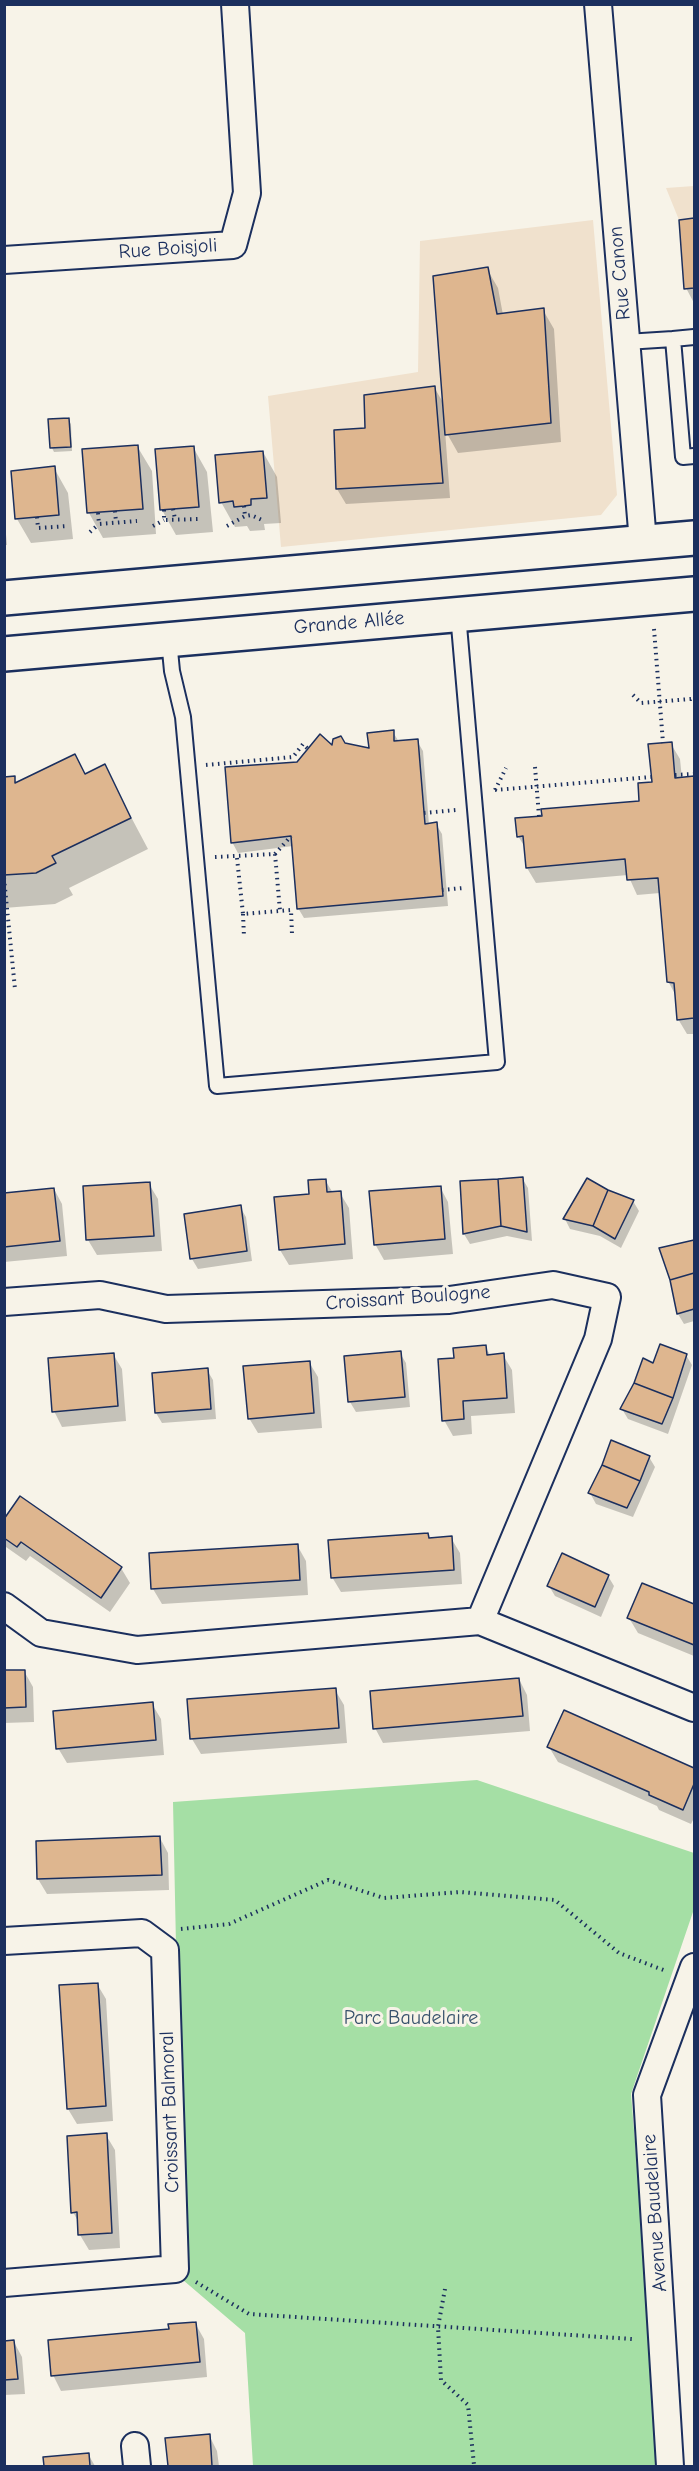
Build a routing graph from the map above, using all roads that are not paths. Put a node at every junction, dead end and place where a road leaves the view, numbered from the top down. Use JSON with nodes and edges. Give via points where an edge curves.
{"nodes":[{"id":1,"x":235,"y":4,"type":"edge"},
{"id":2,"x":598,"y":4,"type":"edge"},
{"id":3,"x":4,"y":260,"type":"edge"},
{"id":4,"x":694,"y":337,"type":"edge"},
{"id":5,"x":673,"y":339,"type":"junction"},
{"id":6,"x":626,"y":342,"type":"junction"},
{"id":7,"x":694,"y":456,"type":"edge"},
{"id":8,"x":694,"y":538,"type":"edge"},
{"id":9,"x":643,"y":542,"type":"junction"},
{"id":10,"x":694,"y":594,"type":"edge"},
{"id":11,"x":4,"y":598,"type":"edge"},
{"id":12,"x":458,"y":614,"type":"junction"},
{"id":13,"x":169,"y":640,"type":"junction"},
{"id":14,"x":4,"y":654,"type":"edge"},
{"id":15,"x":4,"y":1302,"type":"edge"},
{"id":16,"x":4,"y":1606,"type":"edge"},
{"id":17,"x":480,"y":1621,"type":"junction"},
{"id":18,"x":694,"y":1708,"type":"edge"},
{"id":19,"x":4,"y":1941,"type":"edge"},
{"id":20,"x":694,"y":1967,"type":"edge"},
{"id":21,"x":4,"y":2283,"type":"edge"},
{"id":22,"x":670,"y":2466,"type":"edge"}],
"edges":[{"from":1,"to":3,"type":"street","name":"Rue Boisjoli","via":[[247,193],[233,245]]},
{"from":2,"to":6,"type":"street","name":"Rue Canon"},
{"from":4,"to":5,"type":"lane"},
{"from":5,"to":6,"type":"lane"},
{"from":5,"to":7,"type":"lane","via":[[683,457]]},
{"from":6,"to":9,"type":"street","name":"Rue Canon"},
{"from":8,"to":9,"type":"main road"},
{"from":9,"to":11,"type":"main road"},
{"from":10,"to":12,"type":"main road","name":"Grande Allée"},
{"from":12,"to":13,"type":"main road","name":"Grande Allée"},
{"from":12,"to":13,"type":"lane","via":[[497,1062],[217,1086],[183,717]]},
{"from":13,"to":14,"type":"main road","name":"Grande Allée"},
{"from":15,"to":17,"type":"street","name":"Croissant Boulogne","via":[[100,1295],[166,1310],[449,1300],[553,1284],[607,1297],[597,1339]]},
{"from":16,"to":17,"type":"street","via":[[41,1633],[137,1650]]},
{"from":17,"to":18,"type":"street"},
{"from":19,"to":21,"type":"street","name":"Croissant Balmoral","via":[[142,1933],[165,1950],[175,2269]]},
{"from":20,"to":22,"type":"street","name":"Avenue Baudelaire","via":[[647,2095]]}]}
